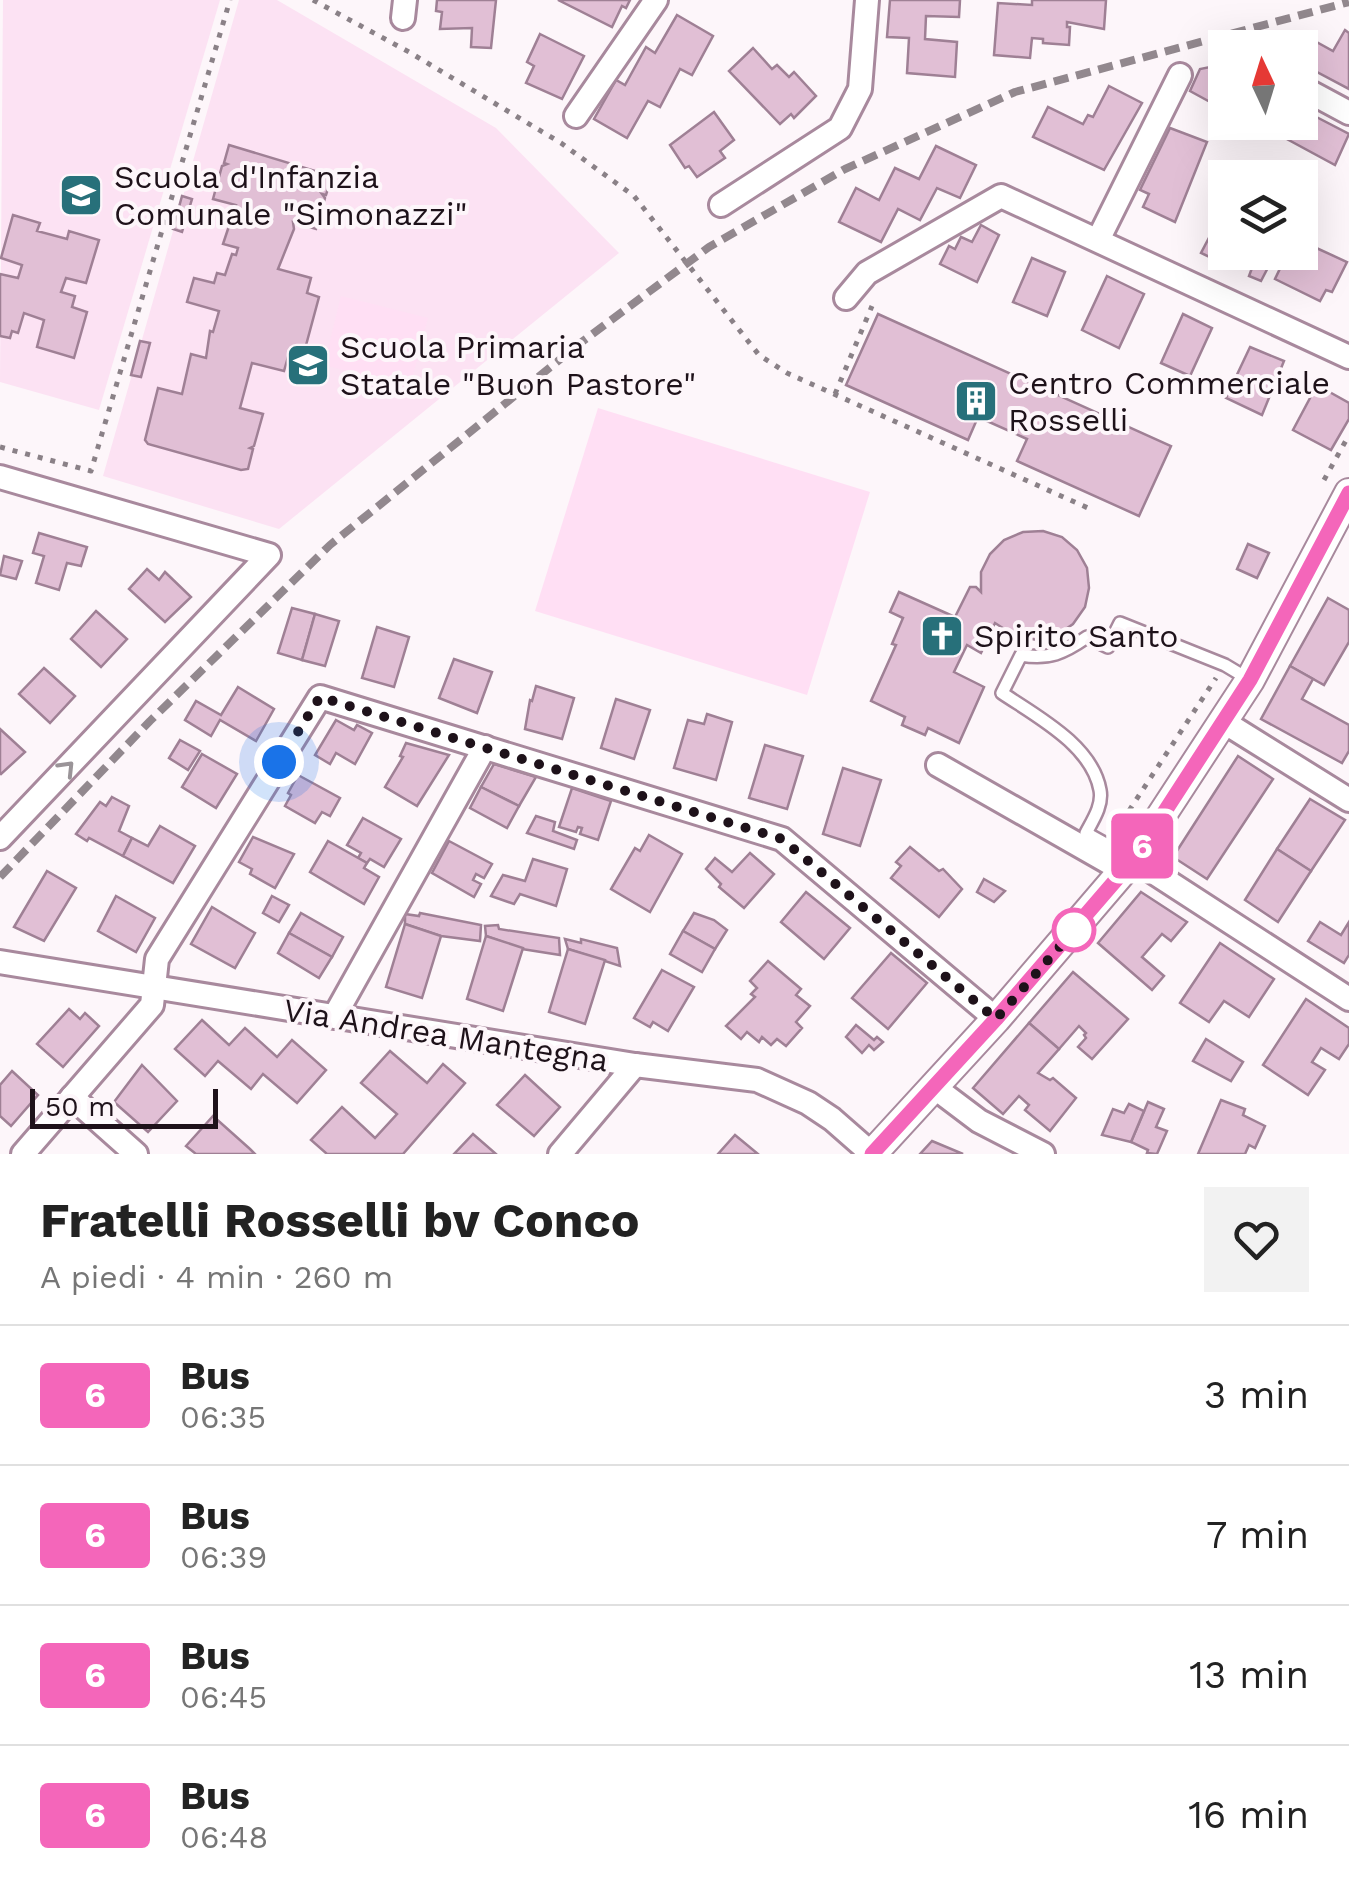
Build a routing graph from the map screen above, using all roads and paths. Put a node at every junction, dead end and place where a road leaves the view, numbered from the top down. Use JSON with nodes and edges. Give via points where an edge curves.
{"nodes":[{"id":1,"x":230,"y":0,"type":"edge"},
{"id":2,"x":313,"y":0,"type":"edge"},
{"id":3,"x":656,"y":0,"type":"edge"},
{"id":4,"x":866,"y":0,"type":"edge"},
{"id":5,"x":1180,"y":75,"type":"dead end"},
{"id":6,"x":1318,"y":96,"type":"edge"},
{"id":7,"x":1349,"y":113,"type":"edge"},
{"id":8,"x":576,"y":116,"type":"dead end"},
{"id":9,"x":721,"y":206,"type":"dead end"},
{"id":10,"x":1098,"y":240,"type":"junction"},
{"id":11,"x":878,"y":294,"type":"dead end"},
{"id":12,"x":846,"y":298,"type":"dead end"},
{"id":13,"x":1349,"y":357,"type":"edge"},
{"id":14,"x":835,"y":394,"type":"junction"},
{"id":15,"x":0,"y":446,"type":"edge"},
{"id":16,"x":0,"y":477,"type":"edge"},
{"id":17,"x":1349,"y":493,"type":"edge"},
{"id":18,"x":1088,"y":508,"type":"dead end"},
{"id":19,"x":1250,"y":680,"type":"junction"},
{"id":20,"x":1224,"y":722,"type":"junction"},
{"id":21,"x":485,"y":747,"type":"junction"},
{"id":22,"x":938,"y":765,"type":"dead end"},
{"id":23,"x":1349,"y":800,"type":"edge"},
{"id":24,"x":0,"y":838,"type":"edge"},
{"id":25,"x":1128,"y":865,"type":"junction"},
{"id":26,"x":0,"y":962,"type":"edge"},
{"id":27,"x":154,"y":988,"type":"junction"},
{"id":28,"x":1349,"y":999,"type":"edge"},
{"id":29,"x":334,"y":1017,"type":"junction"},
{"id":30,"x":996,"y":1019,"type":"junction"},
{"id":31,"x":635,"y":1065,"type":"junction"},
{"id":32,"x":934,"y":1088,"type":"junction"},
{"id":33,"x":72,"y":1098,"type":"junction"},
{"id":34,"x":23,"y":1154,"type":"edge"},
{"id":35,"x":136,"y":1154,"type":"edge"},
{"id":36,"x":560,"y":1154,"type":"edge"},
{"id":37,"x":872,"y":1154,"type":"edge"},
{"id":38,"x":1043,"y":1154,"type":"edge"}],
"edges":[{"from":1,"to":15,"type":"path","via":[[91,471]]},
{"from":2,"to":14,"type":"path","via":[[561,143],[634,196],[759,355]]},
{"from":3,"to":8,"type":"street"},
{"from":4,"to":9,"type":"street","via":[[860,89],[840,128]]},
{"from":5,"to":10,"type":"street"},
{"from":6,"to":7,"type":"street"},
{"from":10,"to":12,"type":"street","via":[[1002,196],[867,272]]},
{"from":10,"to":13,"type":"street"},
{"from":11,"to":14,"type":"path"},
{"from":14,"to":18,"type":"path"},
{"from":24,"to":16,"type":"street","one_way":true,"via":[[269,555]]},
{"from":17,"to":19,"type":"street"},
{"from":19,"to":20,"type":"street"},
{"from":19,"to":25,"type":"lane","via":[[1120,623],[1108,647],[1087,637],[1060,656],[1020,655],[1002,693],[1086,758],[1100,790],[1086,833]]},
{"from":20,"to":23,"type":"street"},
{"from":20,"to":25,"type":"street"},
{"from":21,"to":27,"type":"street","via":[[320,697],[157,959]]},
{"from":21,"to":29,"type":"street"},
{"from":21,"to":30,"type":"street","via":[[782,839]]},
{"from":22,"to":25,"type":"street"},
{"from":25,"to":28,"type":"street"},
{"from":25,"to":30,"type":"street"},
{"from":26,"to":27,"type":"street","name":"Via Andrea Mantegna"},
{"from":27,"to":29,"type":"street","name":"Via Andrea Mantegna"},
{"from":27,"to":33,"type":"street","via":[[152,1005]]},
{"from":29,"to":31,"type":"street","name":"Via Andrea Mantegna"},
{"from":30,"to":32,"type":"street"},
{"from":31,"to":36,"type":"street"},
{"from":31,"to":37,"type":"street","name":"Via Andrea Mantegna","via":[[780,1088],[832,1118]]},
{"from":32,"to":37,"type":"street"},
{"from":32,"to":38,"type":"street","via":[[978,1121]]},
{"from":33,"to":34,"type":"street"},
{"from":33,"to":35,"type":"street"}]}
